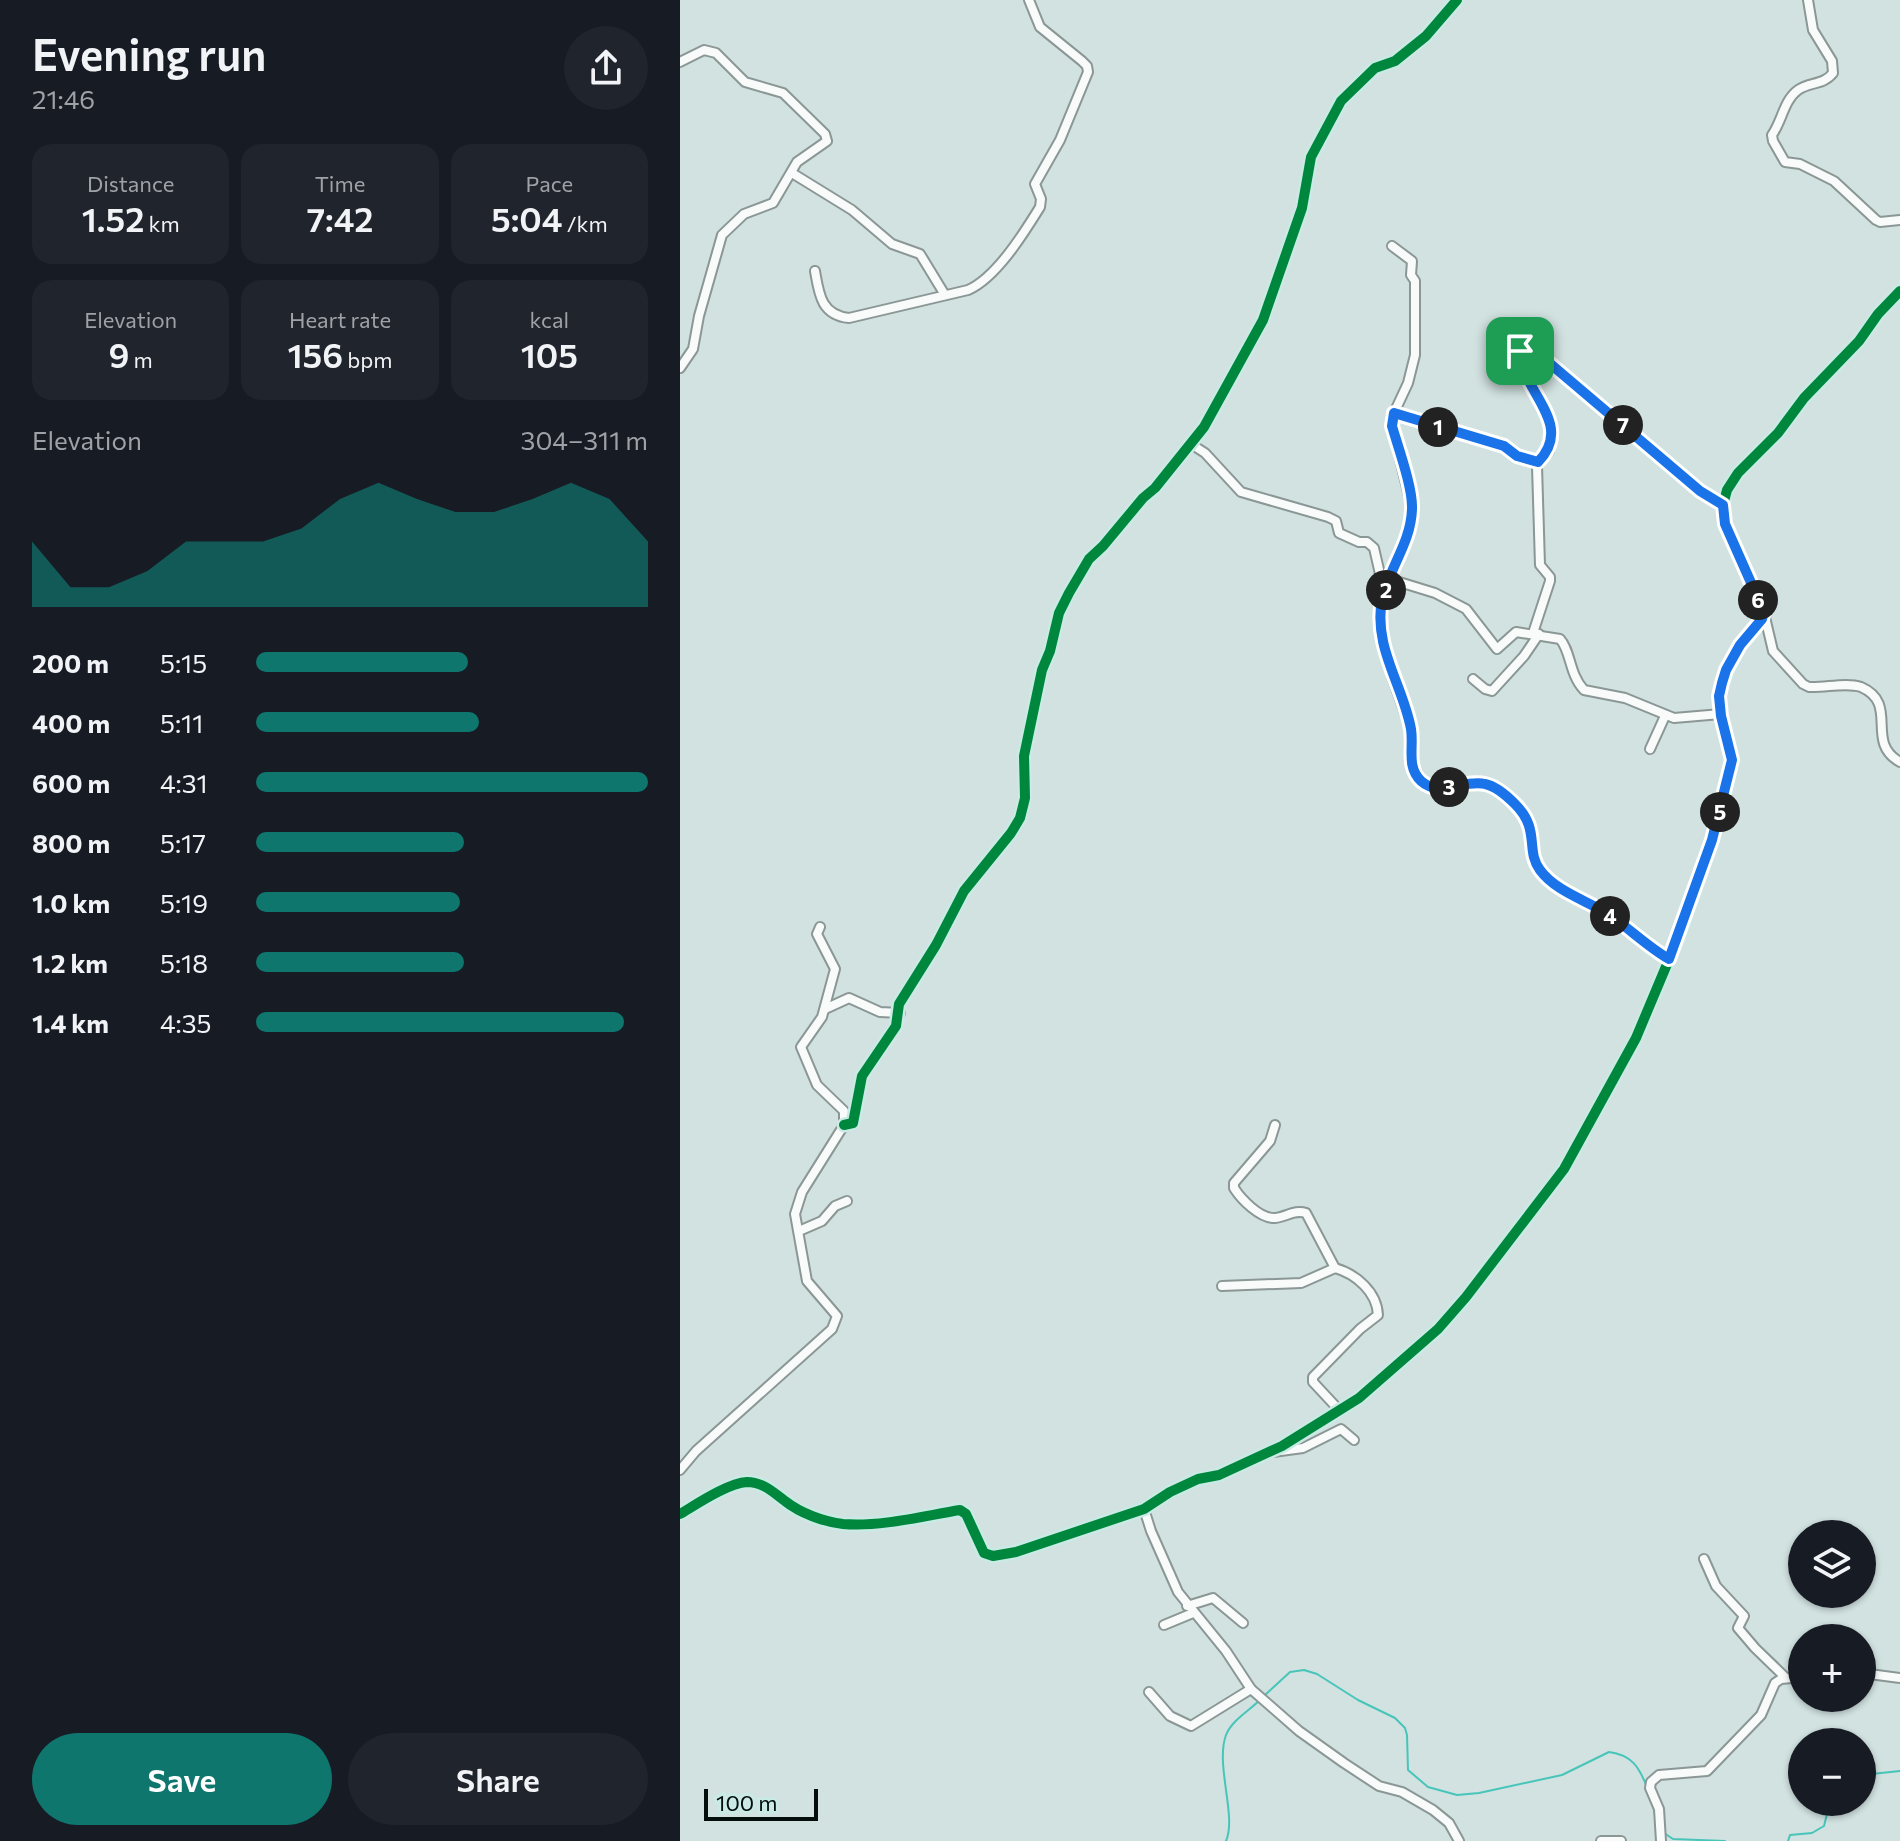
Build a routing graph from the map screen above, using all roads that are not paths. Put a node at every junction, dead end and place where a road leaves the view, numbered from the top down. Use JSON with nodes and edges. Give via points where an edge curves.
{"nodes":[{"id":1,"x":1029,"y":0,"type":"edge"},
{"id":2,"x":1457,"y":0,"type":"edge"},
{"id":3,"x":1808,"y":0,"type":"edge"},
{"id":4,"x":680,"y":62,"type":"edge"},
{"id":5,"x":792,"y":173,"type":"junction"},
{"id":6,"x":1900,"y":220,"type":"edge"},
{"id":7,"x":1392,"y":246,"type":"dead end"},
{"id":8,"x":815,"y":271,"type":"dead end"},
{"id":9,"x":1900,"y":291,"type":"edge"},
{"id":10,"x":945,"y":295,"type":"junction"},
{"id":11,"x":680,"y":368,"type":"edge"},
{"id":12,"x":1394,"y":413,"type":"junction"},
{"id":13,"x":1191,"y":444,"type":"junction"},
{"id":14,"x":1538,"y":462,"type":"junction"},
{"id":15,"x":1723,"y":505,"type":"junction"},
{"id":16,"x":1390,"y":579,"type":"junction"},
{"id":17,"x":1764,"y":612,"type":"junction"},
{"id":18,"x":1536,"y":633,"type":"junction"},
{"id":19,"x":1473,"y":679,"type":"dead end"},
{"id":20,"x":1721,"y":714,"type":"junction"},
{"id":21,"x":1665,"y":716,"type":"junction"},
{"id":22,"x":1650,"y":749,"type":"dead end"},
{"id":23,"x":1900,"y":762,"type":"edge"},
{"id":24,"x":820,"y":927,"type":"dead end"},
{"id":25,"x":1669,"y":959,"type":"junction"},
{"id":26,"x":825,"y":1009,"type":"junction"},
{"id":27,"x":900,"y":1013,"type":"junction"},
{"id":28,"x":844,"y":1125,"type":"junction"},
{"id":29,"x":1275,"y":1125,"type":"dead end"},
{"id":30,"x":847,"y":1201,"type":"dead end"},
{"id":31,"x":799,"y":1231,"type":"junction"},
{"id":32,"x":1335,"y":1268,"type":"junction"},
{"id":33,"x":1222,"y":1286,"type":"dead end"},
{"id":34,"x":1340,"y":1411,"type":"junction"},
{"id":35,"x":1354,"y":1440,"type":"dead end"},
{"id":36,"x":1268,"y":1452,"type":"junction"},
{"id":37,"x":680,"y":1470,"type":"edge"},
{"id":38,"x":682,"y":1509,"type":"edge"},
{"id":39,"x":1144,"y":1509,"type":"junction"},
{"id":40,"x":1704,"y":1559,"type":"dead end"},
{"id":41,"x":1190,"y":1610,"type":"junction"},
{"id":42,"x":1243,"y":1623,"type":"dead end"},
{"id":43,"x":1164,"y":1625,"type":"dead end"},
{"id":44,"x":1876,"y":1675,"type":"edge"},
{"id":45,"x":1786,"y":1678,"type":"joint"},
{"id":46,"x":1900,"y":1678,"type":"edge"},
{"id":47,"x":1251,"y":1689,"type":"junction"},
{"id":48,"x":1149,"y":1692,"type":"dead end"},
{"id":49,"x":1459,"y":1841,"type":"edge"},
{"id":50,"x":1601,"y":1841,"type":"edge"},
{"id":51,"x":1621,"y":1841,"type":"edge"},
{"id":52,"x":1661,"y":1841,"type":"edge"}],
"edges":[{"from":1,"to":10,"type":"street","via":[[1040,27],[1087,66],[1086,80],[1035,184],[1039,210],[984,282]]},
{"from":2,"to":13,"type":"street","via":[[1426,36],[1395,61],[1375,68],[1341,101],[1311,157],[1302,208],[1263,320]]},
{"from":3,"to":6,"type":"street","via":[[1813,30],[1832,61],[1833,73],[1797,90],[1773,141],[1785,162],[1834,181],[1876,220]]},
{"from":4,"to":5,"type":"street","via":[[710,51],[745,82],[777,90],[791,100],[827,141],[797,162]]},
{"from":5,"to":10,"type":"street","via":[[852,210],[892,244],[920,254]]},
{"from":5,"to":11,"type":"street","via":[[773,203],[744,214],[722,235],[693,349]]},
{"from":7,"to":12,"type":"street","via":[[1412,261],[1415,281],[1415,355]]},
{"from":8,"to":10,"type":"street","via":[[822,304],[844,317]]},
{"from":9,"to":15,"type":"street","via":[[1738,473]]},
{"from":12,"to":14,"type":"street","via":[[1504,446]]},
{"from":12,"to":16,"type":"street","via":[[1392,426],[1412,508],[1407,539]]},
{"from":13,"to":16,"type":"street","via":[[1241,492],[1328,517],[1336,521],[1339,533],[1367,542],[1374,548],[1380,574]]},
{"from":13,"to":27,"type":"street","via":[[1089,559],[1069,593],[1042,670],[1024,756],[1020,818],[964,891],[899,1004]]},
{"from":14,"to":15,"type":"street","via":[[1549,451],[1551,431],[1522,363],[1520,351],[1527,344]]},
{"from":14,"to":18,"type":"street","via":[[1540,565],[1550,581]]},
{"from":15,"to":17,"type":"street","via":[[1725,524]]},
{"from":16,"to":18,"type":"street","via":[[1466,609],[1497,649],[1516,632]]},
{"from":16,"to":25,"type":"street","via":[[1381,631],[1411,730],[1415,773],[1432,788],[1489,784],[1506,796],[1529,822],[1543,874]]},
{"from":17,"to":20,"type":"street","via":[[1726,670],[1719,696]]},
{"from":17,"to":23,"type":"street","via":[[1773,651],[1803,684],[1861,687],[1884,699],[1889,711],[1887,743]]},
{"from":18,"to":19,"type":"street","via":[[1524,656],[1492,691]]},
{"from":18,"to":21,"type":"street","via":[[1563,641],[1584,690],[1625,698]]},
{"from":20,"to":21,"type":"street"},
{"from":20,"to":25,"type":"street","via":[[1732,760],[1712,840]]},
{"from":21,"to":22,"type":"street"},
{"from":24,"to":26,"type":"street","via":[[817,934],[835,969]]},
{"from":25,"to":34,"type":"street","via":[[1629,1054],[1549,1191],[1438,1329]]},
{"from":26,"to":27,"type":"street","via":[[849,998],[880,1012]]},
{"from":26,"to":28,"type":"street","via":[[801,1051],[817,1085],[844,1111]]},
{"from":27,"to":28,"type":"street","via":[[862,1076],[853,1123]]},
{"from":28,"to":31,"type":"street","via":[[802,1192],[795,1214]]},
{"from":29,"to":32,"type":"street","via":[[1270,1141],[1234,1188],[1266,1217],[1306,1213]]},
{"from":30,"to":31,"type":"street"},
{"from":31,"to":37,"type":"street","via":[[807,1281],[837,1316],[836,1323]]},
{"from":32,"to":33,"type":"street","via":[[1301,1283]]},
{"from":32,"to":34,"type":"street","via":[[1362,1282],[1379,1313],[1313,1377]]},
{"from":34,"to":36,"type":"street"},
{"from":35,"to":36,"type":"street","via":[[1341,1429],[1303,1448]]},
{"from":36,"to":39,"type":"street","via":[[1198,1479]]},
{"from":38,"to":39,"type":"street","via":[[745,1482],[774,1491],[803,1512],[843,1524],[960,1510],[980,1548],[993,1556]]},
{"from":39,"to":41,"type":"street","via":[[1163,1561]]},
{"from":40,"to":45,"type":"street","via":[[1716,1586],[1744,1616],[1738,1628]]},
{"from":41,"to":42,"type":"street","via":[[1213,1598]]},
{"from":41,"to":43,"type":"street"},
{"from":41,"to":47,"type":"street"},
{"from":44,"to":46,"type":"street"},
{"from":45,"to":52,"type":"street","via":[[1775,1683],[1761,1715],[1707,1771],[1659,1775],[1651,1782]]},
{"from":47,"to":48,"type":"street","via":[[1191,1726],[1170,1716]]},
{"from":47,"to":49,"type":"street","via":[[1355,1771],[1433,1810]]},
{"from":50,"to":51,"type":"street"}]}
